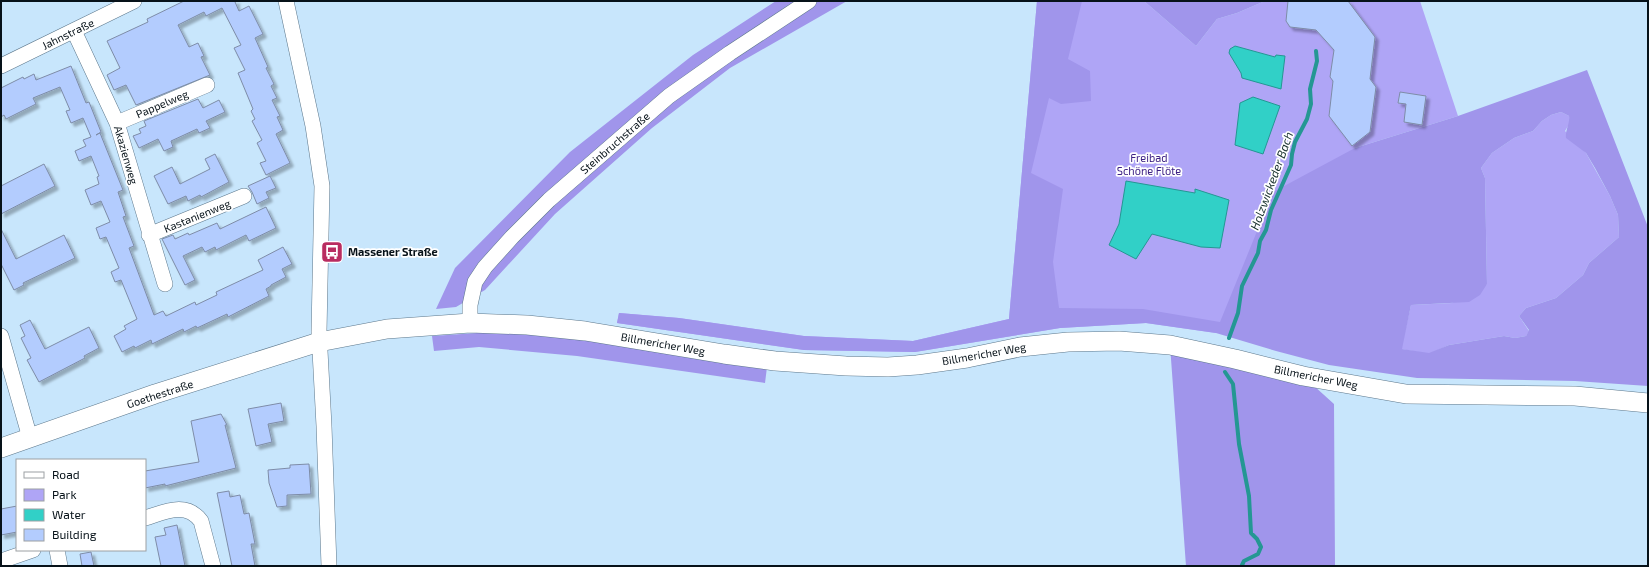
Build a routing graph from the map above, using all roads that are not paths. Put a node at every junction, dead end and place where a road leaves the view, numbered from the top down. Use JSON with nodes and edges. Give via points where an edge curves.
{"nodes":[{"id":1,"x":134,"y":1,"type":"edge"},
{"id":2,"x":286,"y":1,"type":"edge"},
{"id":3,"x":809,"y":1,"type":"edge"},
{"id":4,"x":74,"y":30,"type":"junction"},
{"id":5,"x":1,"y":66,"type":"edge"},
{"id":6,"x":207,"y":85,"type":"dead end"},
{"id":7,"x":117,"y":124,"type":"junction"},
{"id":8,"x":244,"y":196,"type":"dead end"},
{"id":9,"x":150,"y":235,"type":"junction"},
{"id":10,"x":165,"y":284,"type":"dead end"},
{"id":11,"x":470,"y":323,"type":"junction"},
{"id":12,"x":1,"y":336,"type":"edge"},
{"id":13,"x":319,"y":342,"type":"junction"},
{"id":14,"x":1648,"y":402,"type":"edge"},
{"id":15,"x":30,"y":438,"type":"junction"},
{"id":16,"x":1,"y":448,"type":"edge"},
{"id":17,"x":146,"y":518,"type":"edge"},
{"id":18,"x":30,"y":551,"type":"edge"},
{"id":19,"x":57,"y":551,"type":"edge"},
{"id":20,"x":1,"y":560,"type":"edge"},
{"id":21,"x":60,"y":566,"type":"edge"},
{"id":22,"x":213,"y":566,"type":"edge"},
{"id":23,"x":329,"y":566,"type":"edge"}],
"edges":[{"from":1,"to":4,"type":"street","name":"Jahnstraße"},
{"from":2,"to":13,"type":"street","via":[[313,126],[321,177]]},
{"from":3,"to":11,"type":"street","name":"Steinbruchstraße","via":[[669,96],[549,200],[506,243],[475,282],[470,305]]},
{"from":4,"to":5,"type":"street","name":"Jahnstraße"},
{"from":4,"to":7,"type":"street","name":"Akazienweg"},
{"from":6,"to":7,"type":"street","name":"Pappelweg"},
{"from":7,"to":9,"type":"street","name":"Akazienweg"},
{"from":8,"to":9,"type":"street","name":"Kastanienweg"},
{"from":9,"to":10,"type":"street","name":"Akazienweg"},
{"from":11,"to":13,"type":"main road","name":"Billmericher Weg","via":[[388,329]]},
{"from":11,"to":14,"type":"main road","name":"Billmericher Weg","via":[[528,325],[585,331],[724,354],[846,366],[916,365],[1034,346],[1119,340],[1170,345],[1303,376],[1406,394],[1575,396]]},
{"from":12,"to":15,"type":"street"},
{"from":13,"to":15,"type":"main road","name":"Goethestraße","via":[[155,394]]},
{"from":13,"to":23,"type":"street"},
{"from":15,"to":16,"type":"main road","name":"Goethestraße"},
{"from":17,"to":22,"type":"street","via":[[176,509],[186,509],[197,515],[201,521]]},
{"from":18,"to":20,"type":"street"},
{"from":19,"to":21,"type":"street"}]}
